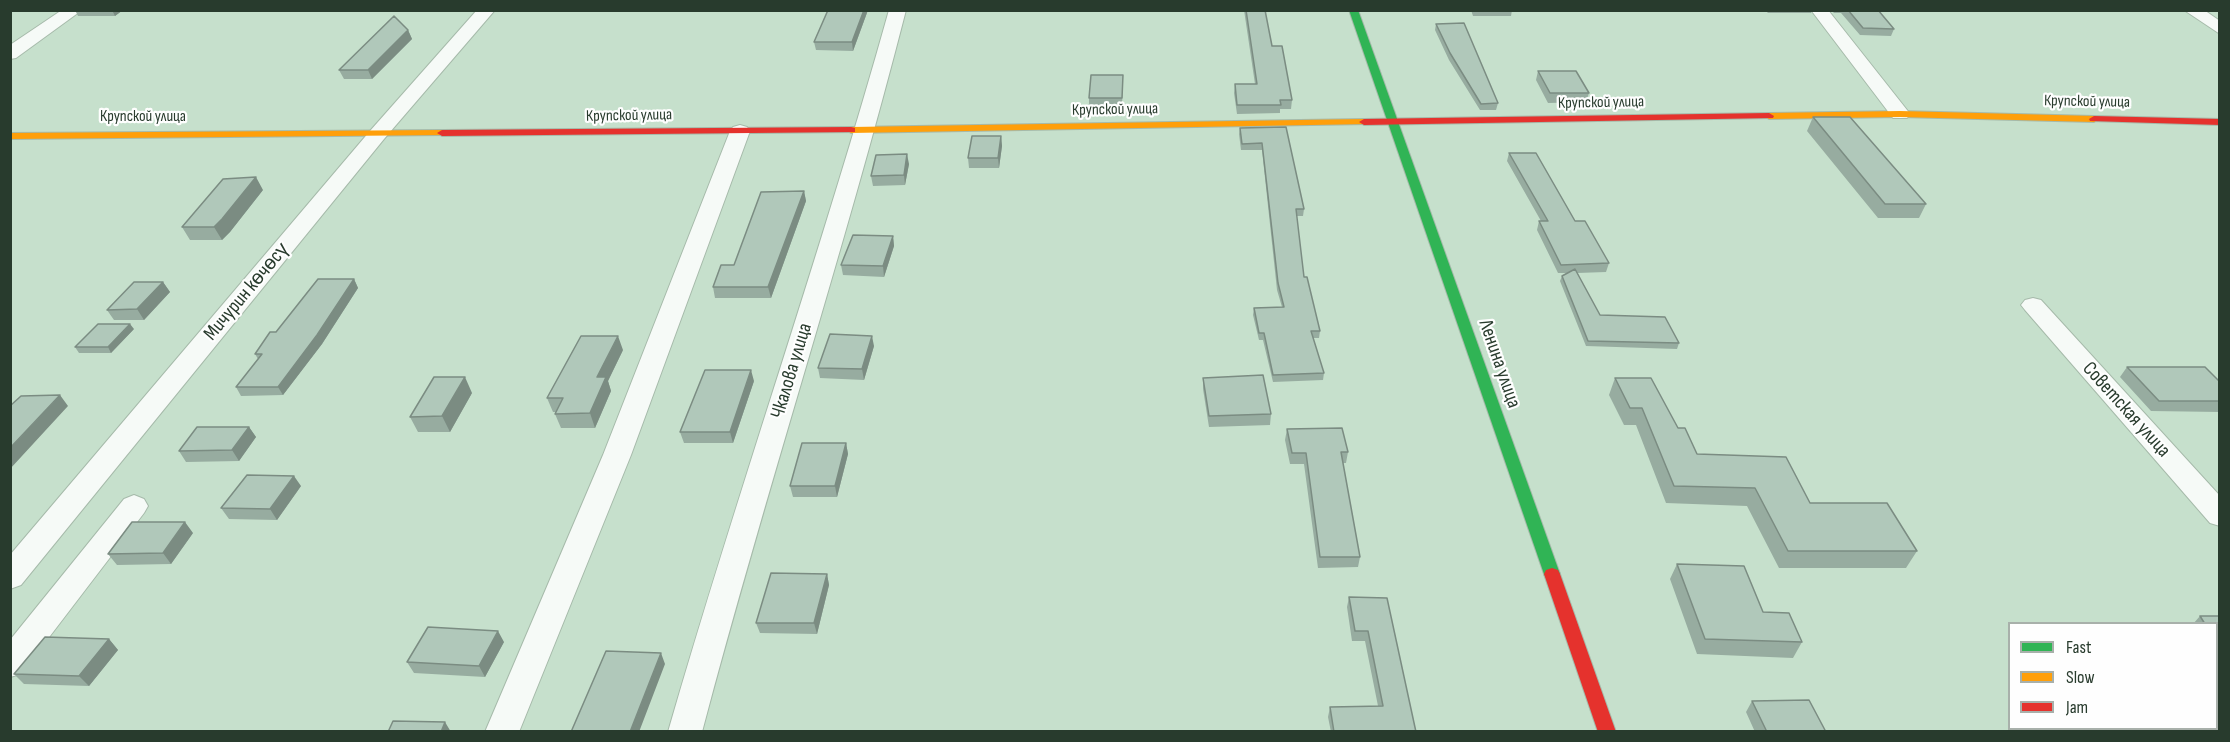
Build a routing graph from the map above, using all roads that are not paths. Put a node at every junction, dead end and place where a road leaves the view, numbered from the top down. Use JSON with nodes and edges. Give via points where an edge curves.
{"nodes":[{"id":1,"x":74,"y":10,"type":"edge"},
{"id":2,"x":487,"y":10,"type":"edge"},
{"id":3,"x":898,"y":10,"type":"edge"},
{"id":4,"x":1353,"y":10,"type":"edge"},
{"id":5,"x":1819,"y":10,"type":"edge"},
{"id":6,"x":2192,"y":10,"type":"edge"},
{"id":7,"x":2220,"y":29,"type":"edge"},
{"id":8,"x":10,"y":54,"type":"edge"},
{"id":9,"x":1900,"y":114,"type":"junction"},
{"id":10,"x":2220,"y":122,"type":"edge"},
{"id":11,"x":1395,"y":123,"type":"junction"},
{"id":12,"x":867,"y":130,"type":"junction"},
{"id":13,"x":740,"y":131,"type":"junction"},
{"id":14,"x":377,"y":135,"type":"junction"},
{"id":15,"x":10,"y":136,"type":"edge"},
{"id":16,"x":2033,"y":305,"type":"dead end"},
{"id":17,"x":134,"y":506,"type":"dead end"},
{"id":18,"x":2220,"y":515,"type":"edge"},
{"id":19,"x":10,"y":577,"type":"edge"},
{"id":20,"x":10,"y":664,"type":"edge"},
{"id":21,"x":502,"y":732,"type":"edge"},
{"id":22,"x":685,"y":732,"type":"edge"},
{"id":23,"x":1607,"y":732,"type":"edge"}],
"edges":[{"from":1,"to":8,"type":"street"},
{"from":2,"to":14,"type":"street","name":"Мичурин көчөсү"},
{"from":3,"to":12,"type":"street","name":"Чкалова улица"},
{"from":4,"to":11,"type":"street","name":"Ленина улица"},
{"from":5,"to":9,"type":"street"},
{"from":6,"to":7,"type":"street"},
{"from":9,"to":10,"type":"street","name":"Крупской улица"},
{"from":9,"to":11,"type":"street","name":"Крупской улица"},
{"from":11,"to":12,"type":"street","name":"Крупской улица"},
{"from":11,"to":23,"type":"street","name":"Ленина улица"},
{"from":12,"to":13,"type":"street","name":"Крупской улица"},
{"from":12,"to":22,"type":"street","name":"Чкалова улица","via":[[720,602]]},
{"from":13,"to":14,"type":"street","name":"Крупской улица"},
{"from":13,"to":21,"type":"street","via":[[617,455]]},
{"from":14,"to":15,"type":"street","name":"Крупской улица"},
{"from":14,"to":19,"type":"street","name":"Мичурин көчөсү"},
{"from":16,"to":18,"type":"street","name":"Советская улица"},
{"from":17,"to":20,"type":"street"}]}
